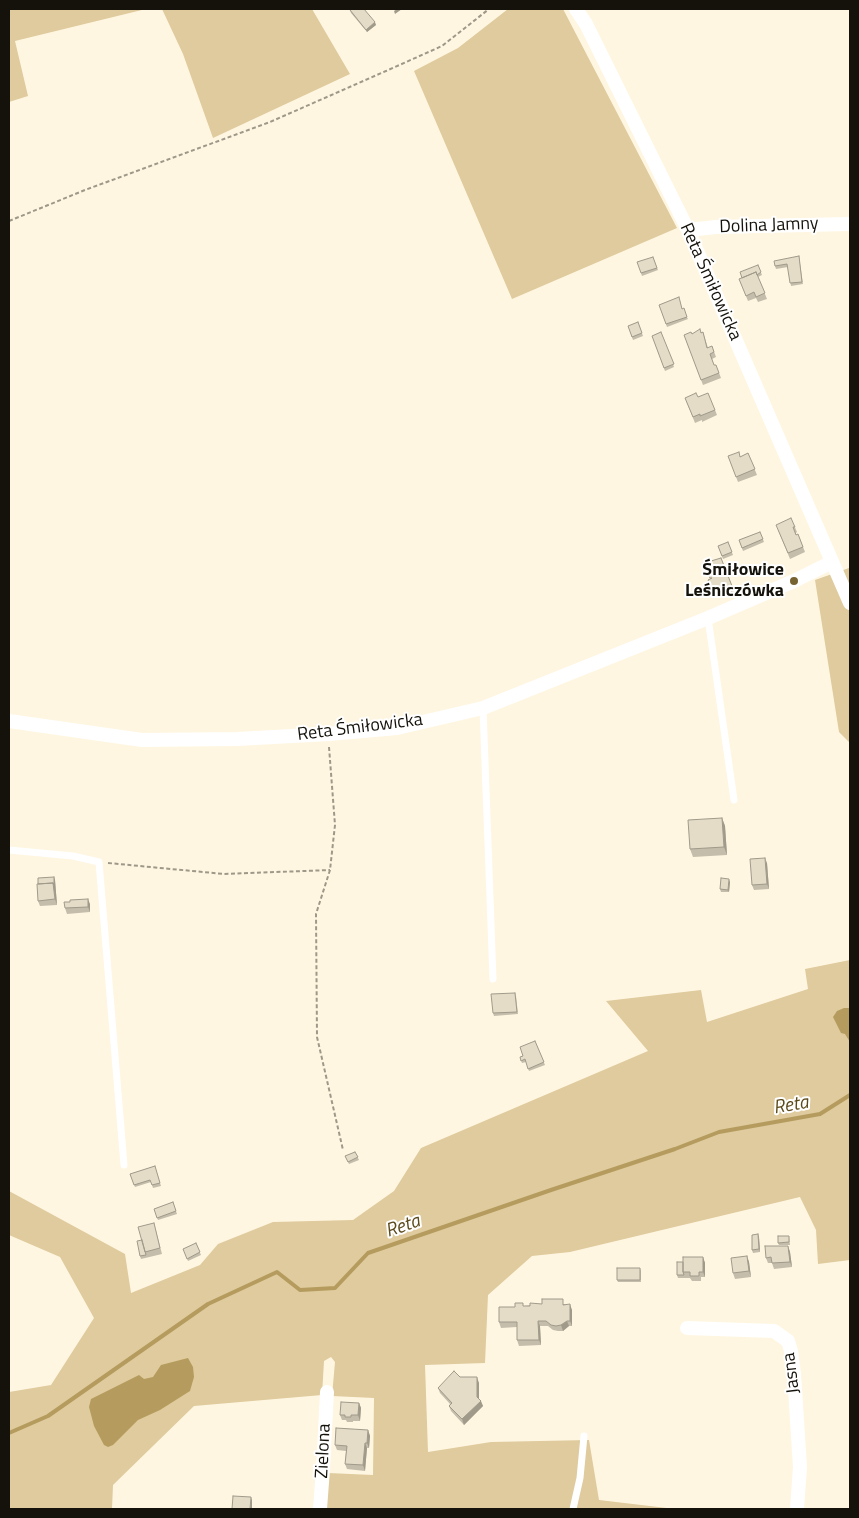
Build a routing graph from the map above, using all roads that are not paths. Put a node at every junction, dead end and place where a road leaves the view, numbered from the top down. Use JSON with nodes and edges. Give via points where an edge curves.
{"nodes":[{"id":1,"x":576,"y":9,"type":"edge"},
{"id":2,"x":850,"y":224,"type":"edge"},
{"id":3,"x":688,"y":230,"type":"junction"},
{"id":4,"x":832,"y":562,"type":"junction"},
{"id":5,"x":850,"y":603,"type":"edge"},
{"id":6,"x":708,"y":618,"type":"junction"},
{"id":7,"x":483,"y":708,"type":"junction"},
{"id":8,"x":9,"y":722,"type":"edge"},
{"id":9,"x":734,"y":800,"type":"dead end"},
{"id":10,"x":9,"y":850,"type":"edge"},
{"id":11,"x":493,"y":979,"type":"dead end"},
{"id":12,"x":124,"y":1165,"type":"dead end"},
{"id":13,"x":687,"y":1328,"type":"dead end"},
{"id":14,"x":327,"y":1392,"type":"dead end"},
{"id":15,"x":584,"y":1436,"type":"dead end"},
{"id":16,"x":320,"y":1509,"type":"edge"},
{"id":17,"x":573,"y":1509,"type":"edge"},
{"id":18,"x":797,"y":1509,"type":"edge"}],
"edges":[{"from":1,"to":3,"type":"street","name":"Reta Śmiłowicka"},
{"from":2,"to":3,"type":"street","name":"Dolina Jamny"},
{"from":3,"to":4,"type":"street","name":"Reta Śmiłowicka"},
{"from":4,"to":5,"type":"street","name":"Reta Śmiłowicka"},
{"from":4,"to":6,"type":"street","name":"Reta Śmiłowicka"},
{"from":6,"to":7,"type":"street","name":"Reta Śmiłowicka"},
{"from":6,"to":9,"type":"lane"},
{"from":7,"to":8,"type":"street","name":"Reta Śmiłowicka","via":[[397,728],[237,739],[142,740]]},
{"from":7,"to":11,"type":"lane"},
{"from":10,"to":12,"type":"lane","via":[[74,856],[99,862]]},
{"from":13,"to":18,"type":"street","name":"Jasna","via":[[774,1331],[788,1341],[794,1374],[799,1458]]},
{"from":14,"to":16,"type":"street","name":"Zielona"},
{"from":15,"to":17,"type":"lane"}]}
